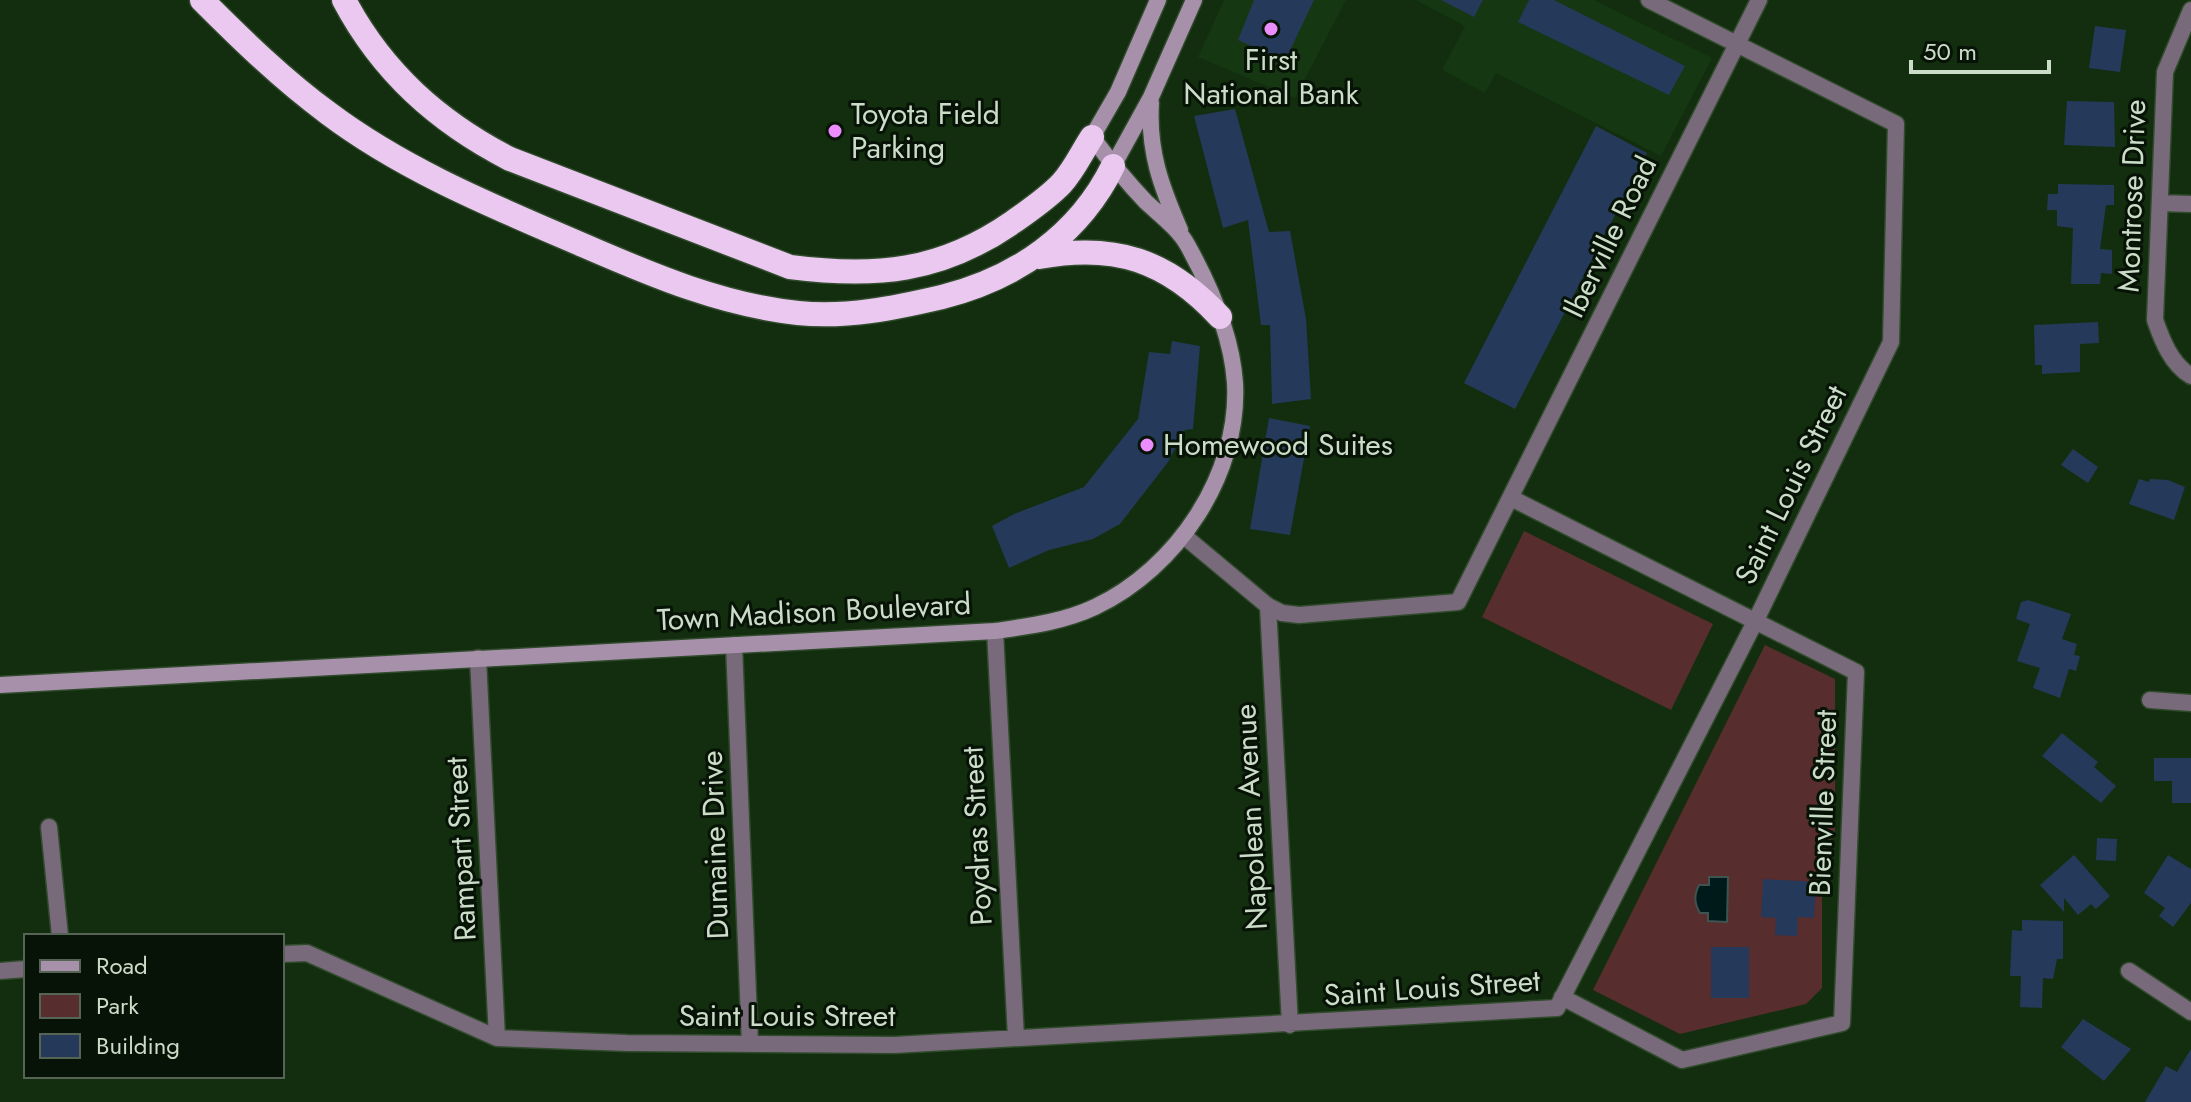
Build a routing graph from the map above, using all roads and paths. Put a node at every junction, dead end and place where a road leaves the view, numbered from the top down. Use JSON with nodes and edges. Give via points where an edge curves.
{"nodes":[{"id":1,"x":202,"y":0,"type":"edge"},
{"id":2,"x":344,"y":0,"type":"edge"},
{"id":3,"x":1158,"y":0,"type":"edge"},
{"id":4,"x":1194,"y":0,"type":"edge"},
{"id":5,"x":1649,"y":0,"type":"edge"},
{"id":6,"x":1759,"y":0,"type":"edge"},
{"id":7,"x":2191,"y":10,"type":"edge"},
{"id":8,"x":1737,"y":45,"type":"junction"},
{"id":9,"x":1151,"y":97,"type":"junction"},
{"id":10,"x":1092,"y":137,"type":"junction"},
{"id":11,"x":1113,"y":166,"type":"junction"},
{"id":12,"x":2160,"y":203,"type":"junction"},
{"id":13,"x":2191,"y":204,"type":"edge"},
{"id":14,"x":1186,"y":242,"type":"junction"},
{"id":15,"x":1039,"y":257,"type":"junction"},
{"id":16,"x":1220,"y":317,"type":"junction"},
{"id":17,"x":2191,"y":376,"type":"edge"},
{"id":18,"x":1511,"y":498,"type":"junction"},
{"id":19,"x":1184,"y":536,"type":"junction"},
{"id":20,"x":1268,"y":606,"type":"junction"},
{"id":21,"x":1756,"y":620,"type":"junction"},
{"id":22,"x":995,"y":631,"type":"junction"},
{"id":23,"x":734,"y":645,"type":"junction"},
{"id":24,"x":478,"y":658,"type":"junction"},
{"id":25,"x":0,"y":685,"type":"edge"},
{"id":26,"x":2150,"y":700,"type":"dead end"},
{"id":27,"x":2191,"y":703,"type":"edge"},
{"id":28,"x":49,"y":827,"type":"dead end"},
{"id":29,"x":60,"y":934,"type":"edge"},
{"id":30,"x":284,"y":954,"type":"edge"},
{"id":31,"x":24,"y":969,"type":"edge"},
{"id":32,"x":0,"y":971,"type":"edge"},
{"id":33,"x":2129,"y":971,"type":"dead end"},
{"id":34,"x":1562,"y":997,"type":"junction"},
{"id":35,"x":2191,"y":1012,"type":"edge"},
{"id":36,"x":1290,"y":1025,"type":"junction"},
{"id":37,"x":497,"y":1038,"type":"junction"},
{"id":38,"x":1016,"y":1038,"type":"junction"},
{"id":39,"x":750,"y":1044,"type":"junction"}],
"edges":[{"from":1,"to":15,"type":"highway","via":[[254,53],[316,104],[395,157],[471,197],[636,268],[729,300],[798,313],[852,314],[965,291]]},
{"from":2,"to":10,"type":"highway","via":[[387,68],[480,144],[790,267],[881,273],[949,257],[994,235],[1062,183]]},
{"from":3,"to":10,"type":"street"},
{"from":4,"to":9,"type":"street"},
{"from":5,"to":8,"type":"street","name":"Saint Louis Street"},
{"from":6,"to":8,"type":"street","name":"Iberville Road"},
{"from":7,"to":12,"type":"street","name":"Montrose Drive","via":[[2165,72]]},
{"from":8,"to":18,"type":"street","name":"Iberville Road"},
{"from":8,"to":21,"type":"street","name":"Saint Louis Street","via":[[1896,124],[1891,342]]},
{"from":9,"to":11,"type":"street"},
{"from":9,"to":14,"type":"street","via":[[1149,133],[1156,174]]},
{"from":10,"to":11,"type":"street","name":"Town Madison Boulevard"},
{"from":11,"to":14,"type":"street","name":"Town Madison Boulevard"},
{"from":11,"to":15,"type":"highway","via":[[1098,196]]},
{"from":12,"to":13,"type":"street"},
{"from":12,"to":17,"type":"street","name":"Montrose Drive","via":[[2155,320],[2163,342]]},
{"from":14,"to":16,"type":"street","name":"Town Madison Boulevard"},
{"from":15,"to":16,"type":"highway","via":[[1086,251],[1138,259],[1180,281]]},
{"from":16,"to":19,"type":"street","name":"Town Madison Boulevard","via":[[1235,383],[1231,425],[1218,475]]},
{"from":18,"to":20,"type":"street","name":"Iberville Road","via":[[1458,602],[1299,615]]},
{"from":18,"to":21,"type":"street","name":"Bienville Street"},
{"from":19,"to":20,"type":"street"},
{"from":19,"to":22,"type":"street","name":"Town Madison Boulevard","via":[[1132,586],[1094,608],[1048,623]]},
{"from":20,"to":36,"type":"street","name":"Napolean Avenue"},
{"from":21,"to":34,"type":"street","name":"Saint Louis Street"},
{"from":21,"to":34,"type":"street","name":"Bienville Street","via":[[1856,672],[1842,1023],[1682,1060]]},
{"from":22,"to":23,"type":"street","name":"Town Madison Boulevard"},
{"from":22,"to":38,"type":"street","name":"Poydras Street"},
{"from":23,"to":24,"type":"street","name":"Town Madison Boulevard"},
{"from":23,"to":39,"type":"street","name":"Dumaine Drive"},
{"from":24,"to":25,"type":"street","name":"Town Madison Boulevard"},
{"from":24,"to":37,"type":"street","name":"Rampart Street"},
{"from":26,"to":27,"type":"street"},
{"from":28,"to":29,"type":"street"},
{"from":30,"to":37,"type":"street","name":"Saint Louis Street","via":[[307,953]]},
{"from":31,"to":32,"type":"street"},
{"from":33,"to":35,"type":"street"},
{"from":34,"to":36,"type":"street","name":"Saint Louis Street","via":[[1557,1008],[1544,1011]]},
{"from":36,"to":38,"type":"street","name":"Saint Louis Street"},
{"from":37,"to":39,"type":"street","name":"Saint Louis Street"},
{"from":38,"to":39,"type":"street","name":"Saint Louis Street","via":[[894,1045]]}]}
